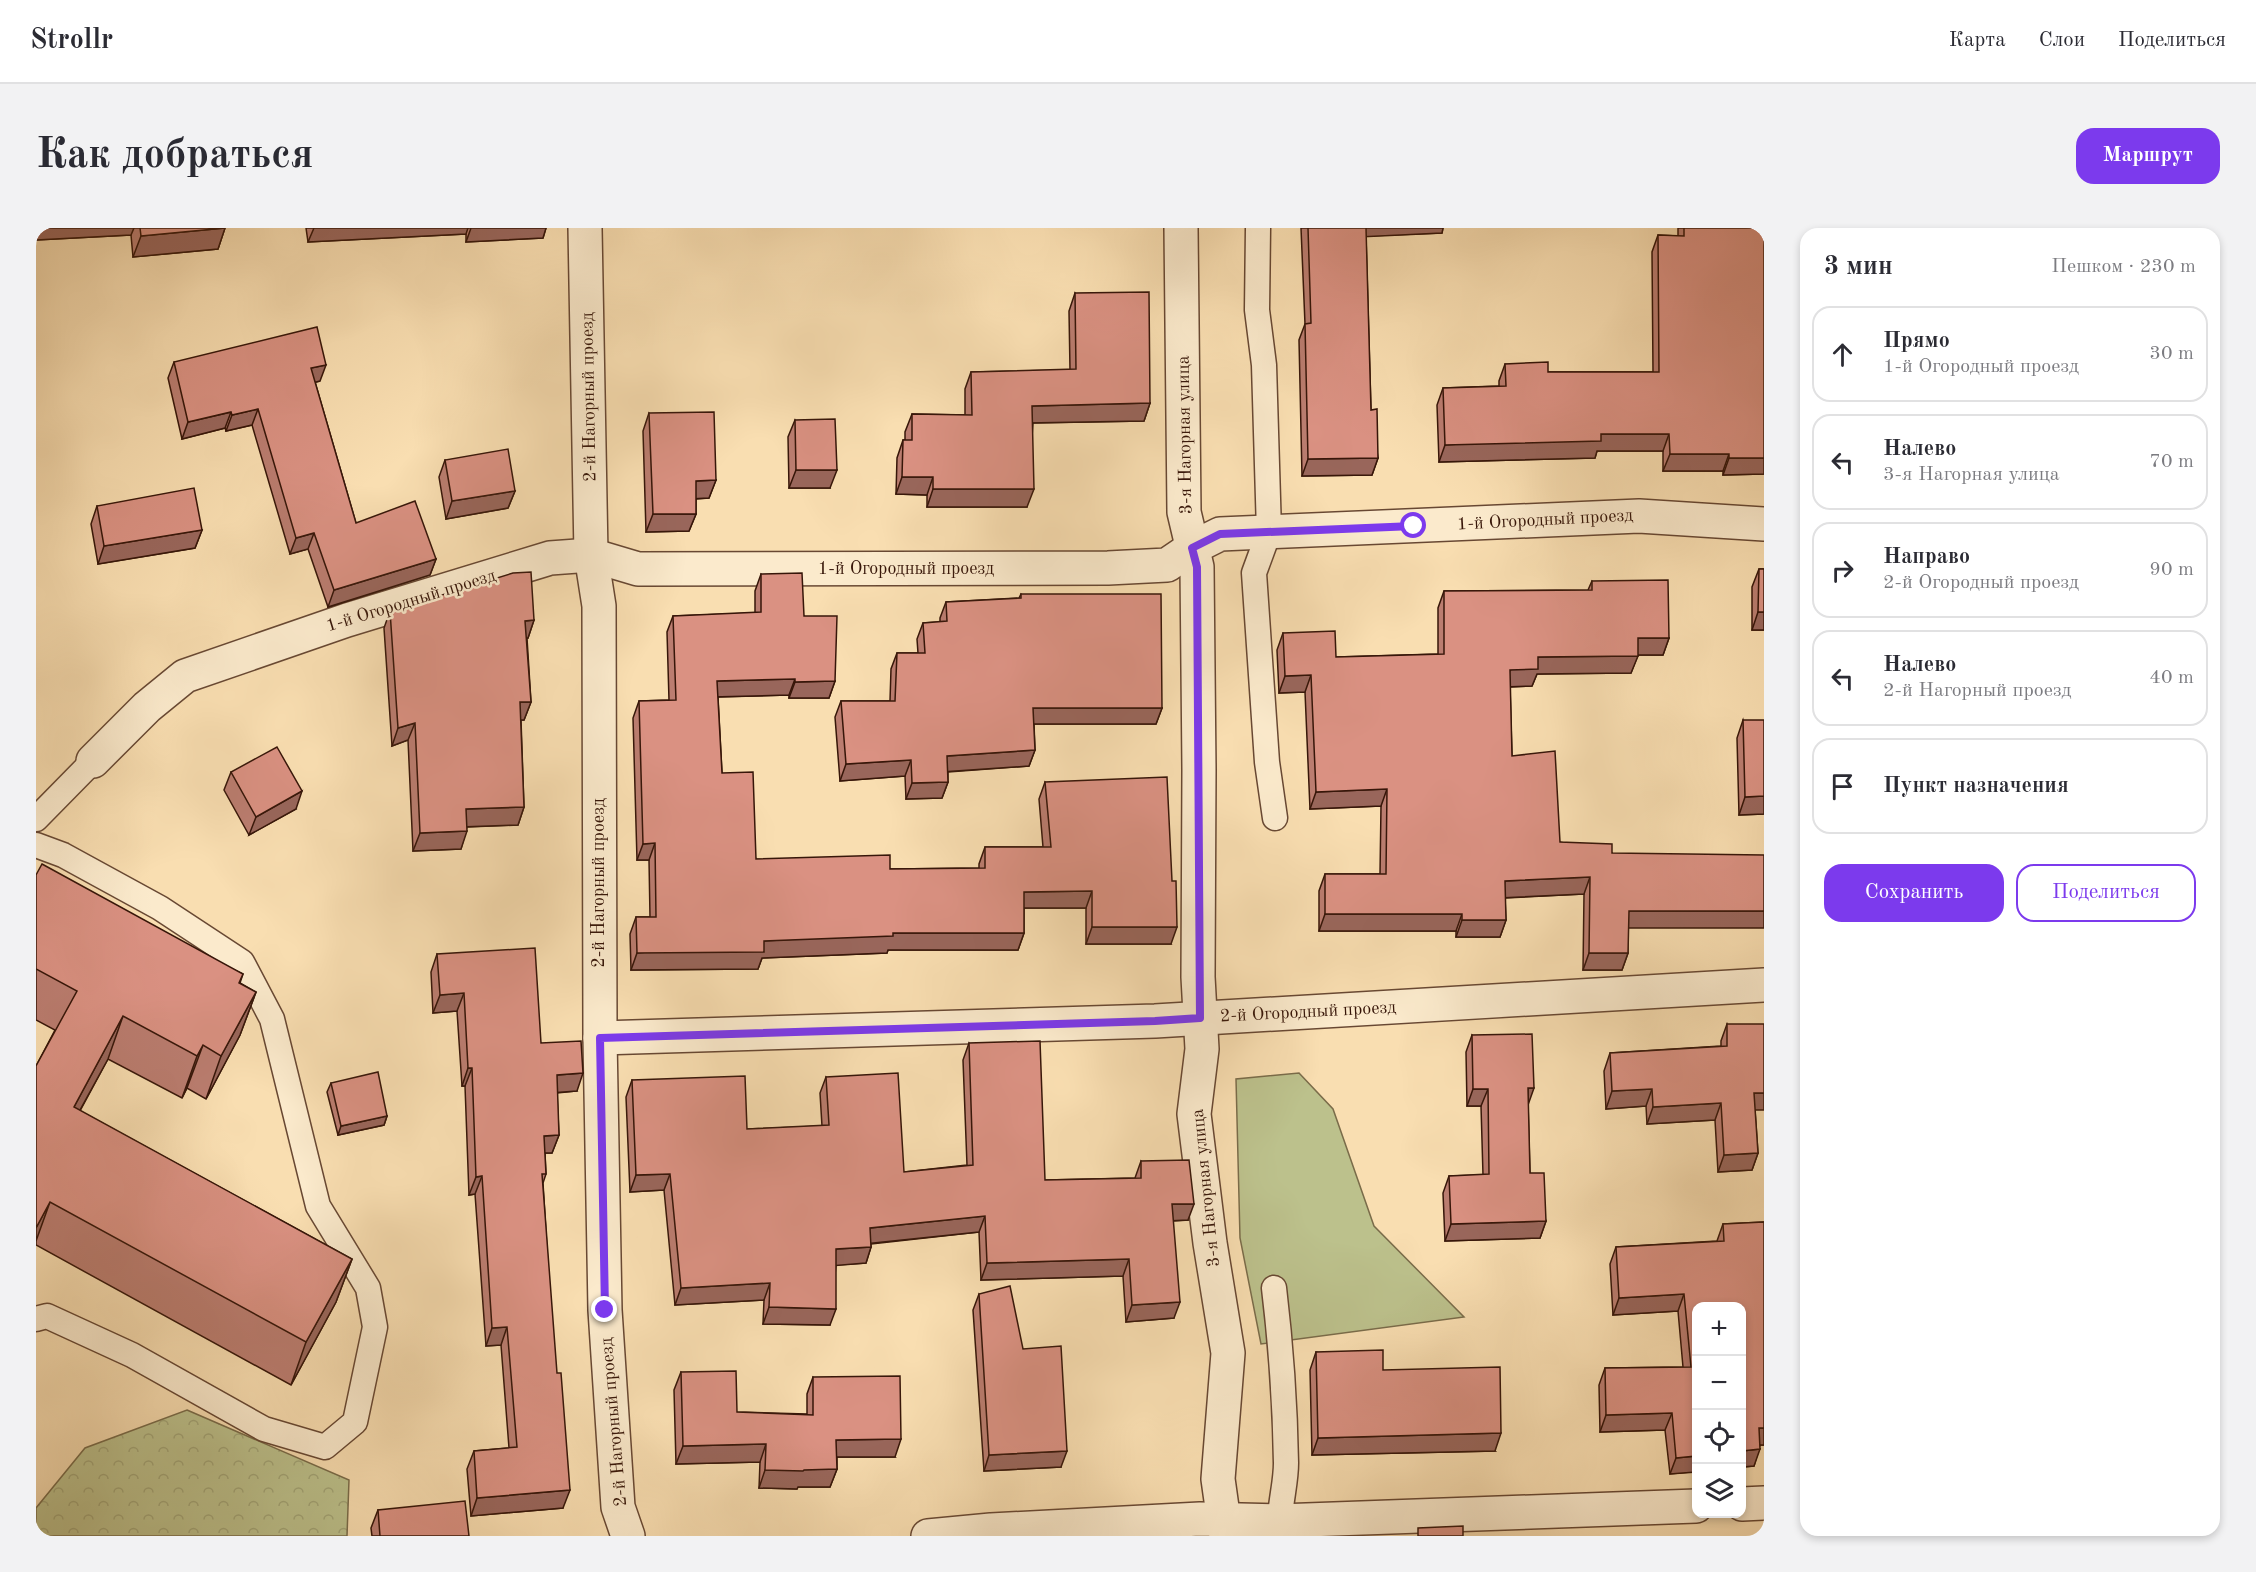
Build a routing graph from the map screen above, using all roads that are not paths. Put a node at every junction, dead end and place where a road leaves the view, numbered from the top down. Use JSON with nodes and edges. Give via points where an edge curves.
{"nodes":[{"id":1,"x":585,"y":228,"type":"edge"},
{"id":2,"x":1181,"y":228,"type":"edge"},
{"id":3,"x":1258,"y":228,"type":"edge"},
{"id":4,"x":1764,"y":524,"type":"edge"},
{"id":5,"x":1269,"y":532,"type":"junction"},
{"id":6,"x":1192,"y":548,"type":"junction"},
{"id":7,"x":591,"y":555,"type":"junction"},
{"id":8,"x":93,"y":761,"type":"joint"},
{"id":9,"x":1275,"y":818,"type":"dead end"},
{"id":10,"x":36,"y":819,"type":"edge"},
{"id":11,"x":36,"y":845,"type":"edge"},
{"id":12,"x":1764,"y":986,"type":"edge"},
{"id":13,"x":1200,"y":1018,"type":"junction"},
{"id":14,"x":600,"y":1038,"type":"junction"},
{"id":15,"x":1274,"y":1288,"type":"dead end"},
{"id":16,"x":36,"y":1319,"type":"edge"},
{"id":17,"x":1764,"y":1503,"type":"edge"},
{"id":18,"x":1746,"y":1504,"type":"edge"},
{"id":19,"x":1692,"y":1506,"type":"edge"},
{"id":20,"x":1225,"y":1528,"type":"edge"},
{"id":21,"x":1280,"y":1529,"type":"edge"},
{"id":22,"x":628,"y":1536,"type":"edge"},
{"id":23,"x":928,"y":1536,"type":"edge"}],
"edges":[{"from":1,"to":7,"type":"street","name":"2-й Нагорный проезд"},
{"from":2,"to":6,"type":"street","name":"3-я Нагорная улица","via":[[1185,512]]},
{"from":3,"to":5,"type":"lane","via":[[1257,310],[1264,365]]},
{"from":4,"to":5,"type":"street","name":"1-й Огородный проезд","via":[[1639,516]]},
{"from":5,"to":6,"type":"street","name":"1-й Огородный проезд","via":[[1220,534]]},
{"from":5,"to":9,"type":"lane","via":[[1254,573]]},
{"from":6,"to":7,"type":"street","name":"1-й Огородный проезд","via":[[1167,564],[1108,568],[638,569]]},
{"from":6,"to":13,"type":"street","name":"3-я Нагорная улица","via":[[1197,567]]},
{"from":7,"to":8,"type":"street","name":"1-й Огородный проезд","via":[[550,558],[347,620],[185,676],[147,707]]},
{"from":7,"to":14,"type":"street","name":"2-й Нагорный проезд","via":[[599,606]]},
{"from":8,"to":10,"type":"lane"},
{"from":11,"to":16,"type":"lane","via":[[63,855],[160,908],[242,962],[272,1019],[318,1206],[368,1288],[375,1327],[355,1422],[325,1447],[264,1429],[132,1355],[48,1316]]},
{"from":12,"to":13,"type":"street","name":"2-й Огородный проезд"},
{"from":13,"to":14,"type":"street","name":"2-й Огородный проезд"},
{"from":13,"to":20,"type":"street","name":"3-я Нагорная улица","via":[[1202,1049],[1194,1114],[1228,1353],[1218,1479]]},
{"from":14,"to":22,"type":"street","name":"2-й Нагорный проезд","via":[[605,1310],[618,1507]]},
{"from":15,"to":21,"type":"lane","via":[[1283,1361],[1286,1466]]},
{"from":17,"to":18,"type":"street"},
{"from":19,"to":21,"type":"street"},
{"from":20,"to":21,"type":"street"},
{"from":20,"to":23,"type":"street","via":[[1200,1519]]}]}
